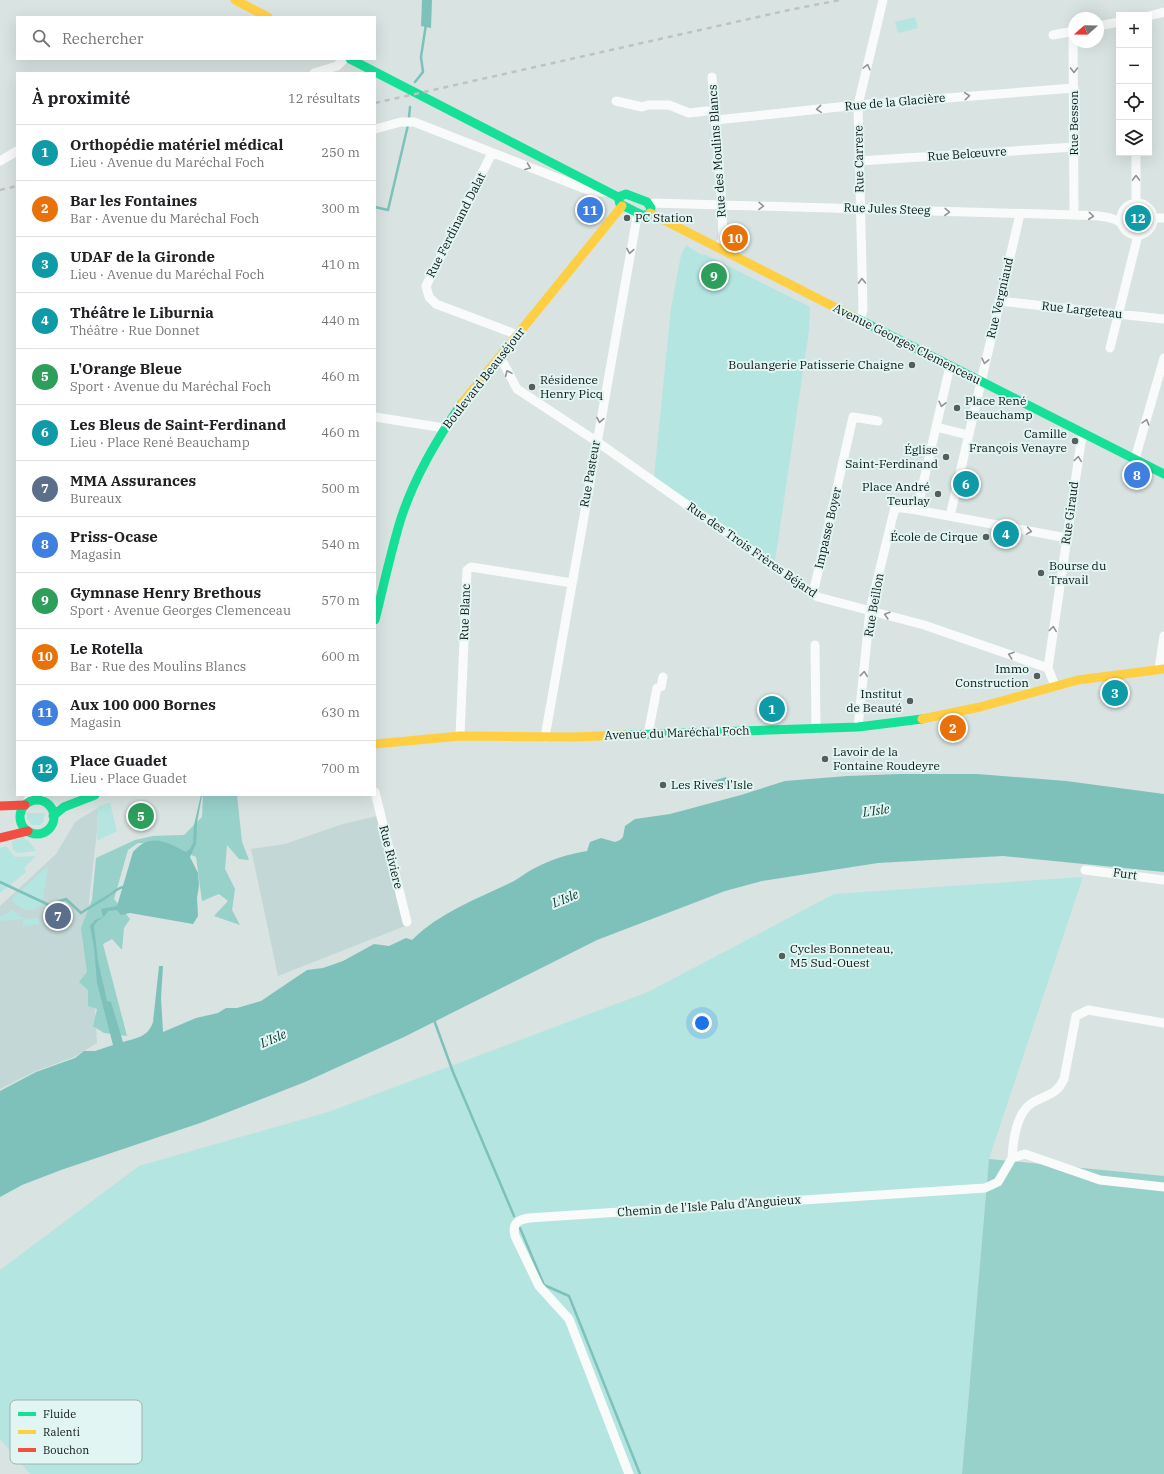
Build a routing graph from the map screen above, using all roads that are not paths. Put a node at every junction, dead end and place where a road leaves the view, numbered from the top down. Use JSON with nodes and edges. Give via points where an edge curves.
{"nodes":[{"id":1,"x":235,"y":0,"type":"edge"},
{"id":2,"x":883,"y":0,"type":"edge"},
{"id":3,"x":1164,"y":12,"type":"edge"},
{"id":4,"x":1152,"y":15,"type":"edge"},
{"id":5,"x":266,"y":16,"type":"edge"},
{"id":6,"x":1116,"y":23,"type":"edge"},
{"id":7,"x":1104,"y":25,"type":"edge"},
{"id":8,"x":1068,"y":32,"type":"edge"},
{"id":9,"x":1053,"y":36,"type":"dead end"},
{"id":10,"x":1074,"y":48,"type":"edge"},
{"id":11,"x":343,"y":60,"type":"edge"},
{"id":12,"x":352,"y":60,"type":"edge"},
{"id":13,"x":317,"y":72,"type":"edge"},
{"id":14,"x":712,"y":77,"type":"dead end"},
{"id":15,"x":1074,"y":88,"type":"junction"},
{"id":16,"x":616,"y":101,"type":"dead end"},
{"id":17,"x":858,"y":105,"type":"junction"},
{"id":18,"x":715,"y":110,"type":"junction"},
{"id":19,"x":716,"y":120,"type":"junction"},
{"id":20,"x":376,"y":129,"type":"edge"},
{"id":21,"x":1074,"y":147,"type":"junction"},
{"id":22,"x":16,"y":152,"type":"edge"},
{"id":23,"x":492,"y":153,"type":"junction"},
{"id":24,"x":1136,"y":156,"type":"edge"},
{"id":25,"x":0,"y":161,"type":"edge"},
{"id":26,"x":860,"y":161,"type":"junction"},
{"id":27,"x":606,"y":192,"type":"junction"},
{"id":28,"x":620,"y":202,"type":"junction"},
{"id":29,"x":1136,"y":202,"type":"junction"},
{"id":30,"x":722,"y":205,"type":"junction"},
{"id":31,"x":861,"y":208,"type":"junction"},
{"id":32,"x":650,"y":209,"type":"junction"},
{"id":33,"x":636,"y":212,"type":"junction"},
{"id":34,"x":1020,"y":214,"type":"junction"},
{"id":35,"x":1074,"y":215,"type":"junction"},
{"id":36,"x":1154,"y":218,"type":"junction"},
{"id":37,"x":1164,"y":218,"type":"edge"},
{"id":38,"x":1122,"y":224,"type":"junction"},
{"id":39,"x":1138,"y":235,"type":"junction"},
{"id":40,"x":719,"y":248,"type":"junction"},
{"id":41,"x":999,"y":301,"type":"junction"},
{"id":42,"x":1119,"y":314,"type":"junction"},
{"id":43,"x":1164,"y":319,"type":"edge"},
{"id":44,"x":860,"y":320,"type":"junction"},
{"id":45,"x":518,"y":335,"type":"junction"},
{"id":46,"x":1110,"y":348,"type":"dead end"},
{"id":47,"x":498,"y":358,"type":"junction"},
{"id":48,"x":1164,"y":361,"type":"edge"},
{"id":49,"x":950,"y":366,"type":"junction"},
{"id":50,"x":980,"y":382,"type":"junction"},
{"id":51,"x":376,"y":417,"type":"edge"},
{"id":52,"x":878,"y":421,"type":"dead end"},
{"id":53,"x":936,"y":427,"type":"junction"},
{"id":54,"x":444,"y":428,"type":"junction"},
{"id":55,"x":1084,"y":434,"type":"junction"},
{"id":56,"x":968,"y":435,"type":"junction"},
{"id":57,"x":596,"y":441,"type":"junction"},
{"id":58,"x":1135,"y":459,"type":"junction"},
{"id":59,"x":1164,"y":474,"type":"edge"},
{"id":60,"x":917,"y":510,"type":"junction"},
{"id":61,"x":950,"y":516,"type":"junction"},
{"id":62,"x":1067,"y":538,"type":"junction"},
{"id":63,"x":572,"y":583,"type":"junction"},
{"id":64,"x":813,"y":594,"type":"junction"},
{"id":65,"x":870,"y":610,"type":"junction"},
{"id":66,"x":376,"y":616,"type":"edge"},
{"id":67,"x":1164,"y":636,"type":"edge"},
{"id":68,"x":815,"y":645,"type":"dead end"},
{"id":69,"x":1048,"y":668,"type":"junction"},
{"id":70,"x":1161,"y":669,"type":"edge"},
{"id":71,"x":663,"y":677,"type":"dead end"},
{"id":72,"x":1055,"y":686,"type":"junction"},
{"id":73,"x":858,"y":727,"type":"junction"},
{"id":74,"x":816,"y":729,"type":"junction"},
{"id":75,"x":648,"y":734,"type":"junction"},
{"id":76,"x":460,"y":736,"type":"junction"},
{"id":77,"x":545,"y":737,"type":"junction"},
{"id":78,"x":376,"y":744,"type":"edge"},
{"id":79,"x":78,"y":796,"type":"edge"},
{"id":80,"x":92,"y":796,"type":"edge"},
{"id":81,"x":376,"y":796,"type":"edge"},
{"id":82,"x":42,"y":799,"type":"edge"},
{"id":83,"x":28,"y":801,"type":"edge"},
{"id":84,"x":0,"y":806,"type":"edge"},
{"id":85,"x":0,"y":810,"type":"edge"},
{"id":86,"x":53,"y":816,"type":"junction"},
{"id":87,"x":20,"y":818,"type":"junction"},
{"id":88,"x":28,"y":831,"type":"junction"},
{"id":89,"x":9,"y":835,"type":"junction"},
{"id":90,"x":0,"y":838,"type":"edge"},
{"id":91,"x":1085,"y":870,"type":"dead end"},
{"id":92,"x":1164,"y":880,"type":"edge"},
{"id":93,"x":407,"y":922,"type":"dead end"},
{"id":94,"x":1164,"y":1023,"type":"edge"},
{"id":95,"x":1012,"y":1158,"type":"junction"},
{"id":96,"x":1164,"y":1187,"type":"edge"},
{"id":97,"x":629,"y":1474,"type":"edge"}],
"edges":[{"from":1,"to":5,"type":"main road"},
{"from":17,"to":2,"type":"street","name":"Rue Carrere","one_way":true},
{"from":3,"to":4,"type":"street"},
{"from":6,"to":7,"type":"street"},
{"from":8,"to":9,"type":"street","name":"Rue Besson"},
{"from":10,"to":15,"type":"street","name":"Rue Besson","one_way":true},
{"from":11,"to":13,"type":"street","via":[[337,66]]},
{"from":12,"to":27,"type":"main road","name":"Avenue Georges Clemenceau"},
{"from":14,"to":18,"type":"street","name":"Rue des Moulins Blancs"},
{"from":17,"to":15,"type":"street","name":"Rue de la Glacière","one_way":true},
{"from":15,"to":21,"type":"street","name":"Rue Besson"},
{"from":16,"to":18,"type":"street","via":[[642,107],[669,105],[689,113]]},
{"from":17,"to":19,"type":"street","name":"Rue de la Glacière","one_way":true},
{"from":17,"to":26,"type":"street","name":"Rue Carrere"},
{"from":18,"to":19,"type":"street","name":"Rue des Moulins Blancs"},
{"from":19,"to":30,"type":"street","name":"Rue des Moulins Blancs"},
{"from":20,"to":23,"type":"street","name":"Avenue Georges Clemenceau","via":[[401,122],[414,122]]},
{"from":21,"to":26,"type":"street","name":"Rue Belœuvre"},
{"from":21,"to":35,"type":"street","name":"Rue Besson"},
{"from":22,"to":25,"type":"street"},
{"from":23,"to":27,"type":"street","name":"Avenue Georges Clemenceau","one_way":true,"via":[[593,192]]},
{"from":23,"to":45,"type":"street","name":"Rue Ferdinand Dalat","via":[[426,286],[429,297],[436,304]]},
{"from":29,"to":24,"type":"street","one_way":true},
{"from":26,"to":31,"type":"street","name":"Rue Carrere"},
{"from":27,"to":28,"type":"main road","name":"Avenue Georges Clemenceau"},
{"from":28,"to":32,"type":"main road","name":"Avenue Georges Clemenceau","via":[[626,194]]},
{"from":28,"to":33,"type":"main road","name":"Avenue Georges Clemenceau"},
{"from":28,"to":45,"type":"main road","name":"Boulevard Beauséjour"},
{"from":29,"to":36,"type":"street","via":[[1150,208]]},
{"from":29,"to":38,"type":"street","via":[[1128,205],[1123,212]]},
{"from":30,"to":31,"type":"street","name":"Rue Jules Steeg","one_way":true},
{"from":30,"to":32,"type":"street","name":"Rue Jules Steeg","via":[[654,202]]},
{"from":30,"to":40,"type":"street","name":"Rue des Moulins Blancs","via":[[723,238]]},
{"from":31,"to":34,"type":"street","name":"Rue Jules Steeg","one_way":true},
{"from":44,"to":31,"type":"street","name":"Rue Carrere","one_way":true,"via":[[863,310]]},
{"from":32,"to":33,"type":"main road","name":"Avenue Georges Clemenceau","via":[[644,216]]},
{"from":32,"to":40,"type":"main road","name":"Avenue Georges Clemenceau"},
{"from":33,"to":57,"type":"street","name":"Rue Pasteur","one_way":true},
{"from":34,"to":35,"type":"street","name":"Rue Jules Steeg"},
{"from":34,"to":41,"type":"street","name":"Rue Vergniaud"},
{"from":35,"to":38,"type":"street","name":"Rue Jules Steeg","one_way":true,"via":[[1111,219]]},
{"from":36,"to":37,"type":"street"},
{"from":36,"to":39,"type":"street","via":[[1148,232]]},
{"from":38,"to":39,"type":"street","via":[[1128,232]]},
{"from":39,"to":42,"type":"street"},
{"from":40,"to":44,"type":"main road","name":"Avenue Georges Clemenceau"},
{"from":41,"to":42,"type":"street","name":"Rue Largeteau"},
{"from":41,"to":50,"type":"street","name":"Rue Vergniaud","one_way":true},
{"from":42,"to":43,"type":"street","name":"Rue Largeteau"},
{"from":42,"to":46,"type":"street"},
{"from":44,"to":49,"type":"main road","name":"Avenue Georges Clemenceau"},
{"from":45,"to":47,"type":"main road","name":"Boulevard Beauséjour"},
{"from":47,"to":54,"type":"main road","name":"Boulevard Beauséjour"},
{"from":57,"to":47,"type":"street","name":"Rue des Trois Frères Béjard","one_way":true,"via":[[517,389]]},
{"from":58,"to":48,"type":"street","one_way":true},
{"from":49,"to":50,"type":"main road","name":"Avenue Georges Clemenceau"},
{"from":49,"to":53,"type":"street","one_way":true},
{"from":50,"to":55,"type":"main road","name":"Avenue Georges Clemenceau"},
{"from":50,"to":56,"type":"street"},
{"from":51,"to":54,"type":"street"},
{"from":52,"to":64,"type":"street","name":"Impasse Boyer","via":[[853,417]]},
{"from":53,"to":56,"type":"street"},
{"from":53,"to":60,"type":"street"},
{"from":54,"to":66,"type":"main road","name":"Boulevard Beauséjour","via":[[412,489],[399,524]]},
{"from":55,"to":58,"type":"main road","name":"Avenue Georges Clemenceau"},
{"from":62,"to":55,"type":"street","name":"Rue Giraud","one_way":true},
{"from":56,"to":61,"type":"street"},
{"from":57,"to":63,"type":"street","name":"Rue Pasteur"},
{"from":57,"to":64,"type":"street","name":"Rue des Trois Frères Béjard"},
{"from":58,"to":59,"type":"main road","name":"Avenue Georges Clemenceau"},
{"from":60,"to":61,"type":"street"},
{"from":60,"to":65,"type":"street","name":"Rue Beillon","via":[[895,507]]},
{"from":61,"to":62,"type":"street","one_way":true},
{"from":69,"to":62,"type":"street","name":"Rue Giraud","one_way":true},
{"from":63,"to":76,"type":"street","name":"Rue Blanc","via":[[471,567],[467,570]]},
{"from":63,"to":77,"type":"street","name":"Rue Pasteur"},
{"from":64,"to":65,"type":"street","name":"Rue des Trois Frères Béjard"},
{"from":69,"to":65,"type":"street","name":"Rue des Trois Frères Béjard","one_way":true,"via":[[924,625]]},
{"from":73,"to":65,"type":"street","name":"Rue Beillon","one_way":true},
{"from":67,"to":70,"type":"street"},
{"from":68,"to":74,"type":"street"},
{"from":69,"to":72,"type":"street","name":"Rue Giraud"},
{"from":70,"to":72,"type":"main road","name":"Avenue du Maréchal Foch","via":[[1094,677]]},
{"from":71,"to":75,"type":"street","via":[[662,687],[657,688]]},
{"from":72,"to":73,"type":"main road","name":"Avenue du Maréchal Foch","via":[[973,709],[917,720]]},
{"from":73,"to":74,"type":"main road","name":"Avenue du Maréchal Foch"},
{"from":74,"to":75,"type":"main road","name":"Avenue du Maréchal Foch"},
{"from":75,"to":77,"type":"main road","name":"Avenue du Maréchal Foch"},
{"from":76,"to":77,"type":"main road","name":"Avenue du Maréchal Foch"},
{"from":76,"to":78,"type":"main road","name":"Avenue du Maréchal Foch"},
{"from":79,"to":82,"type":"main road","via":[[71,799]]},
{"from":80,"to":86,"type":"main road","via":[[64,807]]},
{"from":81,"to":93,"type":"street","name":"Rue Riviere"},
{"from":82,"to":83,"type":"main road"},
{"from":82,"to":86,"type":"main road","via":[[50,806]]},
{"from":83,"to":84,"type":"main road"},
{"from":83,"to":87,"type":"main road"},
{"from":85,"to":87,"type":"main road","via":[[10,810]]},
{"from":86,"to":88,"type":"main road","via":[[50,826],[43,832]]},
{"from":87,"to":88,"type":"main road"},
{"from":87,"to":89,"type":"main road"},
{"from":88,"to":89,"type":"main road"},
{"from":89,"to":90,"type":"main road"},
{"from":91,"to":92,"type":"street","name":"Furt"},
{"from":94,"to":95,"type":"street","via":[[1088,1010],[1076,1016],[1060,1088],[1032,1103],[1024,1111],[1013,1140]]},
{"from":95,"to":96,"type":"street","via":[[1025,1154],[1100,1180]]},
{"from":95,"to":97,"type":"street","name":"Chemin de l'Isle Palu d’Anguieux","via":[[998,1182],[985,1188],[529,1218],[516,1223],[513,1229],[515,1236],[539,1286],[568,1319]]}]}
